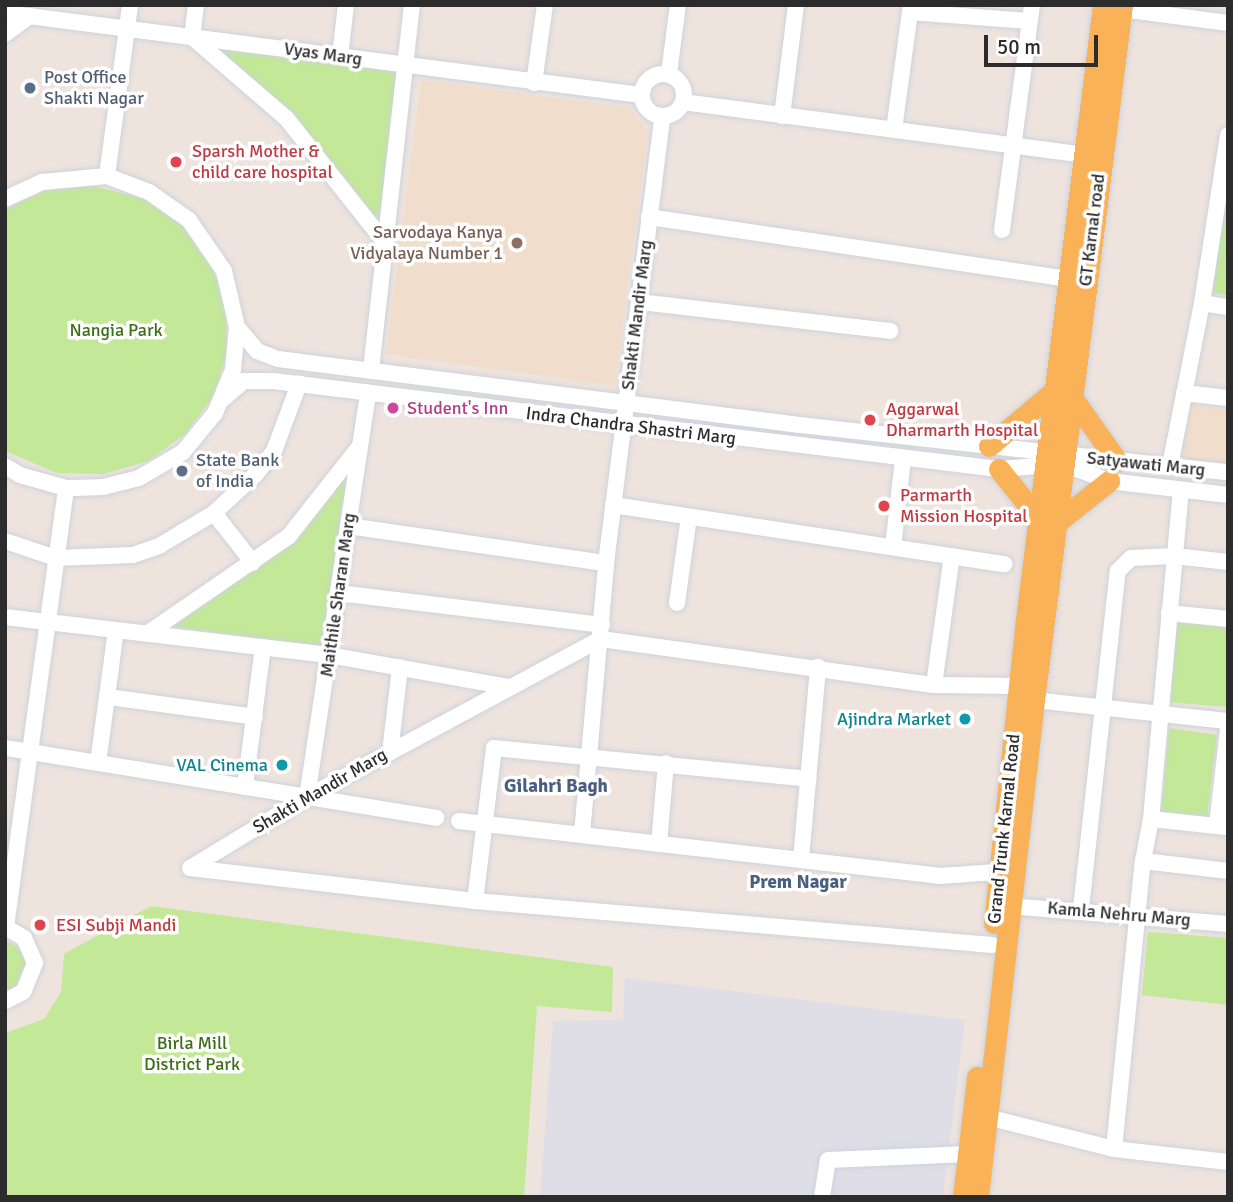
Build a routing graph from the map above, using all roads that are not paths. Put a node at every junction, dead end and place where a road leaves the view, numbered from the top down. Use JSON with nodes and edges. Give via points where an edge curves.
{"nodes":[{"id":1,"x":130,"y":5,"type":"edge"},
{"id":2,"x":196,"y":5,"type":"edge"},
{"id":3,"x":346,"y":5,"type":"edge"},
{"id":4,"x":412,"y":5,"type":"edge"},
{"id":5,"x":545,"y":5,"type":"edge"},
{"id":6,"x":678,"y":5,"type":"edge"},
{"id":7,"x":796,"y":5,"type":"edge"},
{"id":8,"x":1116,"y":7,"type":"edge"},
{"id":9,"x":911,"y":8,"type":"edge"},
{"id":10,"x":5,"y":13,"type":"edge"},
{"id":11,"x":60,"y":13,"type":"edge"},
{"id":12,"x":1030,"y":13,"type":"edge"},
{"id":13,"x":30,"y":16,"type":"junction"},
{"id":14,"x":1228,"y":23,"type":"edge"},
{"id":15,"x":127,"y":29,"type":"junction"},
{"id":16,"x":5,"y":34,"type":"edge"},
{"id":17,"x":192,"y":37,"type":"junction"},
{"id":18,"x":340,"y":56,"type":"junction"},
{"id":19,"x":405,"y":65,"type":"junction"},
{"id":20,"x":669,"y":73,"type":"junction"},
{"id":21,"x":534,"y":83,"type":"junction"},
{"id":22,"x":641,"y":95,"type":"junction"},
{"id":23,"x":683,"y":102,"type":"junction"},
{"id":24,"x":782,"y":116,"type":"junction"},
{"id":25,"x":662,"y":117,"type":"junction"},
{"id":26,"x":894,"y":130,"type":"junction"},
{"id":27,"x":1228,"y":135,"type":"edge"},
{"id":28,"x":1013,"y":146,"type":"junction"},
{"id":29,"x":1084,"y":155,"type":"junction"},
{"id":30,"x":107,"y":176,"type":"junction"},
{"id":31,"x":5,"y":199,"type":"edge"},
{"id":32,"x":649,"y":217,"type":"junction"},
{"id":33,"x":1002,"y":230,"type":"dead end"},
{"id":34,"x":387,"y":245,"type":"junction"},
{"id":35,"x":1068,"y":279,"type":"junction"},
{"id":36,"x":640,"y":302,"type":"junction"},
{"id":37,"x":1202,"y":303,"type":"junction"},
{"id":38,"x":1228,"y":307,"type":"edge"},
{"id":39,"x":237,"y":327,"type":"junction"},
{"id":40,"x":890,"y":331,"type":"dead end"},
{"id":41,"x":371,"y":370,"type":"junction"},
{"id":42,"x":299,"y":384,"type":"junction"},
{"id":43,"x":368,"y":393,"type":"junction"},
{"id":44,"x":1063,"y":393,"type":"junction"},
{"id":45,"x":1184,"y":393,"type":"junction"},
{"id":46,"x":1228,"y":398,"type":"edge"},
{"id":47,"x":223,"y":399,"type":"junction"},
{"id":48,"x":626,"y":403,"type":"junction"},
{"id":49,"x":623,"y":425,"type":"junction"},
{"id":50,"x":360,"y":446,"type":"junction"},
{"id":51,"x":989,"y":446,"type":"junction"},
{"id":52,"x":1055,"y":458,"type":"junction"},
{"id":53,"x":904,"y":459,"type":"junction"},
{"id":54,"x":5,"y":466,"type":"edge"},
{"id":55,"x":1170,"y":466,"type":"junction"},
{"id":56,"x":999,"y":469,"type":"junction"},
{"id":57,"x":1113,"y":471,"type":"junction"},
{"id":58,"x":1228,"y":472,"type":"edge"},
{"id":59,"x":66,"y":488,"type":"junction"},
{"id":60,"x":1181,"y":490,"type":"junction"},
{"id":61,"x":1228,"y":495,"type":"edge"},
{"id":62,"x":613,"y":505,"type":"junction"},
{"id":63,"x":214,"y":513,"type":"junction"},
{"id":64,"x":689,"y":517,"type":"junction"},
{"id":65,"x":1047,"y":521,"type":"junction"},
{"id":66,"x":348,"y":526,"type":"junction"},
{"id":67,"x":5,"y":541,"type":"edge"},
{"id":68,"x":893,"y":547,"type":"junction"},
{"id":69,"x":952,"y":556,"type":"junction"},
{"id":70,"x":1175,"y":556,"type":"junction"},
{"id":71,"x":56,"y":558,"type":"junction"},
{"id":72,"x":1228,"y":562,"type":"edge"},
{"id":73,"x":253,"y":563,"type":"junction"},
{"id":74,"x":606,"y":563,"type":"junction"},
{"id":75,"x":1005,"y":564,"type":"dead end"},
{"id":76,"x":338,"y":593,"type":"junction"},
{"id":77,"x":677,"y":603,"type":"dead end"},
{"id":78,"x":1170,"y":613,"type":"junction"},
{"id":79,"x":5,"y":617,"type":"edge"},
{"id":80,"x":1228,"y":619,"type":"edge"},
{"id":81,"x":47,"y":623,"type":"junction"},
{"id":82,"x":116,"y":629,"type":"junction"},
{"id":83,"x":601,"y":632,"type":"junction"},
{"id":84,"x":148,"y":633,"type":"junction"},
{"id":85,"x":263,"y":647,"type":"junction"},
{"id":86,"x":329,"y":655,"type":"junction"},
{"id":87,"x":818,"y":667,"type":"junction"},
{"id":88,"x":400,"y":668,"type":"junction"},
{"id":89,"x":934,"y":685,"type":"junction"},
{"id":90,"x":508,"y":687,"type":"junction"},
{"id":91,"x":1026,"y":693,"type":"junction"},
{"id":92,"x":108,"y":697,"type":"junction"},
{"id":93,"x":1102,"y":708,"type":"junction"},
{"id":94,"x":1161,"y":714,"type":"junction"},
{"id":95,"x":255,"y":717,"type":"junction"},
{"id":96,"x":1228,"y":721,"type":"edge"},
{"id":97,"x":1228,"y":729,"type":"edge"},
{"id":98,"x":5,"y":748,"type":"edge"},
{"id":99,"x":33,"y":752,"type":"junction"},
{"id":100,"x":390,"y":752,"type":"junction"},
{"id":101,"x":591,"y":754,"type":"junction"},
{"id":102,"x":98,"y":763,"type":"junction"},
{"id":103,"x":666,"y":763,"type":"junction"},
{"id":104,"x":1225,"y":773,"type":"edge"},
{"id":105,"x":808,"y":779,"type":"junction"},
{"id":106,"x":245,"y":786,"type":"junction"},
{"id":107,"x":307,"y":797,"type":"junction"},
{"id":108,"x":436,"y":818,"type":"dead end"},
{"id":109,"x":1152,"y":820,"type":"junction"},
{"id":110,"x":459,"y":821,"type":"dead end"},
{"id":111,"x":483,"y":823,"type":"junction"},
{"id":112,"x":1223,"y":827,"type":"edge"},
{"id":113,"x":582,"y":834,"type":"junction"},
{"id":114,"x":659,"y":844,"type":"junction"},
{"id":115,"x":801,"y":859,"type":"junction"},
{"id":116,"x":1143,"y":861,"type":"junction"},
{"id":117,"x":1228,"y":871,"type":"edge"},
{"id":118,"x":997,"y":872,"type":"junction"},
{"id":119,"x":475,"y":901,"type":"junction"},
{"id":120,"x":1009,"y":906,"type":"junction"},
{"id":121,"x":1081,"y":909,"type":"junction"},
{"id":122,"x":1140,"y":915,"type":"junction"},
{"id":123,"x":1228,"y":925,"type":"edge"},
{"id":124,"x":6,"y":927,"type":"edge"},
{"id":125,"x":992,"y":945,"type":"junction"},
{"id":126,"x":5,"y":1001,"type":"edge"},
{"id":127,"x":987,"y":1116,"type":"junction"},
{"id":128,"x":1114,"y":1149,"type":"junction"},
{"id":129,"x":968,"y":1154,"type":"junction"},
{"id":130,"x":1228,"y":1162,"type":"edge"},
{"id":131,"x":822,"y":1197,"type":"edge"},
{"id":132,"x":963,"y":1197,"type":"edge"},
{"id":133,"x":978,"y":1197,"type":"edge"}],
"edges":[{"from":1,"to":15,"type":"street"},
{"from":2,"to":17,"type":"street"},
{"from":3,"to":18,"type":"street"},
{"from":4,"to":19,"type":"street"},
{"from":5,"to":21,"type":"street"},
{"from":6,"to":20,"type":"street"},
{"from":7,"to":24,"type":"street"},
{"from":8,"to":14,"type":"street"},
{"from":8,"to":29,"type":"main road","name":"GT Karnal road"},
{"from":8,"to":44,"type":"main road","name":"GT Karnal road"},
{"from":9,"to":12,"type":"street"},
{"from":9,"to":26,"type":"street"},
{"from":10,"to":13,"type":"street","name":"Vyas Marg"},
{"from":11,"to":13,"type":"street","name":"Vyas Marg"},
{"from":11,"to":15,"type":"street","name":"Vyas Marg"},
{"from":12,"to":28,"type":"street"},
{"from":13,"to":16,"type":"street"},
{"from":15,"to":17,"type":"street","name":"Vyas Marg"},
{"from":15,"to":30,"type":"street"},
{"from":17,"to":18,"type":"street","name":"Vyas Marg"},
{"from":17,"to":34,"type":"street","via":[[296,129]]},
{"from":18,"to":19,"type":"street","name":"Vyas Marg"},
{"from":19,"to":21,"type":"street","name":"Vyas Marg"},
{"from":19,"to":34,"type":"street"},
{"from":20,"to":22,"type":"street","via":[[651,77]]},
{"from":20,"to":23,"type":"street","via":[[681,83]]},
{"from":21,"to":22,"type":"street","name":"Vyas Marg"},
{"from":22,"to":25,"type":"street","via":[[650,112]]},
{"from":23,"to":24,"type":"street"},
{"from":23,"to":25,"type":"street","via":[[675,113]]},
{"from":24,"to":26,"type":"street"},
{"from":25,"to":32,"type":"street","name":"Shakti Mandir Marg"},
{"from":26,"to":28,"type":"street"},
{"from":27,"to":37,"type":"street"},
{"from":28,"to":29,"type":"street"},
{"from":28,"to":33,"type":"street"},
{"from":29,"to":35,"type":"main road","name":"GT Karnal road"},
{"from":30,"to":31,"type":"street","via":[[42,182]]},
{"from":30,"to":39,"type":"street","via":[[149,192],[189,220],[224,271]]},
{"from":32,"to":35,"type":"street"},
{"from":32,"to":36,"type":"street","name":"Shakti Mandir Marg"},
{"from":34,"to":41,"type":"street"},
{"from":35,"to":44,"type":"main road","name":"GT Karnal road"},
{"from":36,"to":40,"type":"street"},
{"from":36,"to":48,"type":"street","name":"Shakti Mandir Marg"},
{"from":37,"to":38,"type":"street"},
{"from":37,"to":45,"type":"street"},
{"from":39,"to":41,"type":"street","name":"Indra Chandra Shastri Marg","via":[[257,351],[278,359]]},
{"from":39,"to":47,"type":"street","via":[[233,370]]},
{"from":41,"to":48,"type":"street","name":"Indra Chandra Shastri Marg"},
{"from":42,"to":43,"type":"street","name":"Indra Chandra Shastri Marg"},
{"from":42,"to":47,"type":"street","name":"Indra Chandra Shastri Marg","via":[[244,381]]},
{"from":42,"to":63,"type":"street","via":[[274,452]]},
{"from":43,"to":49,"type":"street","name":"Indra Chandra Shastri Marg"},
{"from":43,"to":50,"type":"street","name":"Maithile Sharan Marg"},
{"from":44,"to":51,"type":"main road"},
{"from":44,"to":52,"type":"main road","name":"GT Karnal road"},
{"from":44,"to":57,"type":"main road"},
{"from":45,"to":46,"type":"street"},
{"from":45,"to":55,"type":"street"},
{"from":47,"to":59,"type":"street","via":[[183,452],[139,478],[104,487]]},
{"from":48,"to":49,"type":"street","name":"Shakti Mandir Marg"},
{"from":48,"to":51,"type":"street","name":"Indra Chandra Shastri Marg"},
{"from":49,"to":53,"type":"street","name":"Indra Chandra Shastri Marg"},
{"from":49,"to":62,"type":"street","name":"Shakti Mandir Marg"},
{"from":50,"to":66,"type":"street","name":"Maithile Sharan Marg"},
{"from":50,"to":73,"type":"street","via":[[289,536]]},
{"from":51,"to":52,"type":"street","name":"Indra Chandra Shastri Marg"},
{"from":52,"to":56,"type":"street","name":"Indra Chandra Shastri Marg"},
{"from":52,"to":57,"type":"street","name":"Satyawati Marg"},
{"from":52,"to":65,"type":"main road","name":"Grand Trunk Karnal Road"},
{"from":53,"to":56,"type":"street","name":"Indra Chandra Shastri Marg"},
{"from":53,"to":68,"type":"street"},
{"from":54,"to":59,"type":"street"},
{"from":55,"to":57,"type":"street","name":"Satyawati Marg"},
{"from":55,"to":58,"type":"street","name":"Satyawati Marg"},
{"from":56,"to":65,"type":"main road"},
{"from":57,"to":60,"type":"street","name":"Satyawati Marg"},
{"from":57,"to":65,"type":"main road"},
{"from":59,"to":71,"type":"street"},
{"from":60,"to":61,"type":"street","name":"Satyawati Marg"},
{"from":60,"to":70,"type":"street"},
{"from":62,"to":64,"type":"street"},
{"from":62,"to":74,"type":"street","name":"Shakti Mandir Marg"},
{"from":63,"to":71,"type":"street","via":[[159,546],[132,555]]},
{"from":63,"to":73,"type":"street"},
{"from":64,"to":68,"type":"street"},
{"from":64,"to":77,"type":"street"},
{"from":65,"to":91,"type":"main road","name":"Grand Trunk Karnal Road"},
{"from":66,"to":74,"type":"street"},
{"from":66,"to":76,"type":"street","name":"Maithile Sharan Marg"},
{"from":67,"to":71,"type":"street"},
{"from":68,"to":69,"type":"street"},
{"from":69,"to":75,"type":"street"},
{"from":69,"to":89,"type":"street"},
{"from":70,"to":72,"type":"street"},
{"from":70,"to":78,"type":"street"},
{"from":70,"to":93,"type":"street","via":[[1131,558],[1118,571]]},
{"from":71,"to":81,"type":"street"},
{"from":73,"to":84,"type":"street"},
{"from":74,"to":83,"type":"street","name":"Shakti Mandir Marg"},
{"from":76,"to":83,"type":"street"},
{"from":76,"to":86,"type":"street","name":"Maithile Sharan Marg"},
{"from":78,"to":80,"type":"street"},
{"from":78,"to":94,"type":"street"},
{"from":79,"to":81,"type":"street"},
{"from":81,"to":82,"type":"street"},
{"from":81,"to":99,"type":"street"},
{"from":82,"to":84,"type":"street"},
{"from":82,"to":92,"type":"street"},
{"from":83,"to":87,"type":"street"},
{"from":83,"to":90,"type":"street","name":"Shakti Mandir Marg"},
{"from":83,"to":101,"type":"street","name":"Shakti Mandir Marg"},
{"from":84,"to":85,"type":"street"},
{"from":85,"to":86,"type":"street"},
{"from":85,"to":95,"type":"street"},
{"from":86,"to":88,"type":"street"},
{"from":86,"to":107,"type":"street","name":"Maithile Sharan Marg"},
{"from":87,"to":89,"type":"street"},
{"from":87,"to":105,"type":"street"},
{"from":88,"to":90,"type":"street"},
{"from":88,"to":100,"type":"street"},
{"from":89,"to":91,"type":"street"},
{"from":90,"to":100,"type":"street","name":"Shakti Mandir Marg"},
{"from":91,"to":93,"type":"street"},
{"from":91,"to":118,"type":"main road","name":"Grand Trunk Karnal Road"},
{"from":91,"to":120,"type":"main road","name":"Grand Trunk Karnal Road"},
{"from":92,"to":95,"type":"street"},
{"from":92,"to":102,"type":"street"},
{"from":93,"to":94,"type":"street"},
{"from":93,"to":121,"type":"street"},
{"from":94,"to":96,"type":"street"},
{"from":94,"to":109,"type":"street"},
{"from":95,"to":106,"type":"street"},
{"from":97,"to":104,"type":"street"},
{"from":98,"to":99,"type":"street"},
{"from":99,"to":102,"type":"street"},
{"from":99,"to":124,"type":"street"},
{"from":100,"to":107,"type":"street","name":"Shakti Mandir Marg"},
{"from":101,"to":103,"type":"street"},
{"from":101,"to":111,"type":"street","via":[[494,748]]},
{"from":101,"to":113,"type":"street","name":"Shakti Mandir Marg"},
{"from":102,"to":106,"type":"street"},
{"from":103,"to":105,"type":"street"},
{"from":103,"to":114,"type":"street"},
{"from":104,"to":112,"type":"street"},
{"from":105,"to":115,"type":"street"},
{"from":106,"to":107,"type":"street"},
{"from":107,"to":108,"type":"street"},
{"from":107,"to":119,"type":"street","name":"Shakti Mandir Marg","via":[[190,868]]},
{"from":109,"to":112,"type":"street"},
{"from":109,"to":116,"type":"street"},
{"from":110,"to":111,"type":"street"},
{"from":111,"to":113,"type":"street"},
{"from":111,"to":119,"type":"street"},
{"from":113,"to":114,"type":"street"},
{"from":114,"to":115,"type":"street"},
{"from":115,"to":118,"type":"street","via":[[939,876]]},
{"from":116,"to":117,"type":"street"},
{"from":116,"to":122,"type":"street"},
{"from":118,"to":125,"type":"main road","name":"Grand Trunk Karnal Road"},
{"from":119,"to":125,"type":"street"},
{"from":120,"to":121,"type":"street","name":"Kamla Nehru Marg"},
{"from":120,"to":127,"type":"main road","name":"Grand Trunk Karnal Road"},
{"from":121,"to":122,"type":"street","name":"Kamla Nehru Marg"},
{"from":122,"to":123,"type":"street","name":"Kamla Nehru Marg"},
{"from":122,"to":128,"type":"street"},
{"from":124,"to":126,"type":"street","via":[[24,938],[35,962],[30,984]]},
{"from":125,"to":129,"type":"main road","name":"Grand Trunk Karnal Road"},
{"from":127,"to":128,"type":"street"},
{"from":127,"to":133,"type":"main road","name":"Grand Trunk Karnal Road"},
{"from":128,"to":130,"type":"street"},
{"from":129,"to":131,"type":"street","via":[[828,1160]]},
{"from":129,"to":132,"type":"main road","name":"Grand Trunk Karnal Road"}]}
